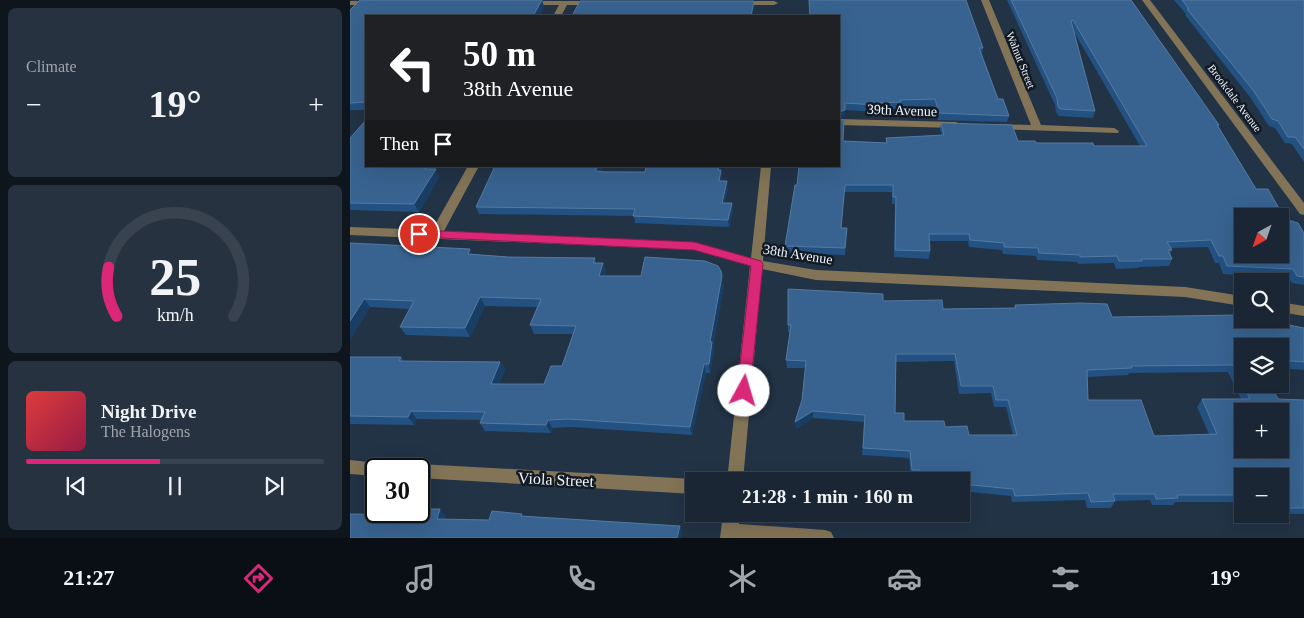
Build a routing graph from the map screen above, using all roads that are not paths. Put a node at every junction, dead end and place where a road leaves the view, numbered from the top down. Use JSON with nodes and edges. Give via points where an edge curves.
{"nodes":[{"id":1,"x":985,"y":0,"type":"edge"},
{"id":2,"x":1146,"y":0,"type":"edge"},
{"id":3,"x":350,"y":3,"type":"edge"},
{"id":4,"x":379,"y":3,"type":"edge"},
{"id":5,"x":514,"y":3,"type":"edge"},
{"id":6,"x":564,"y":3,"type":"junction"},
{"id":7,"x":602,"y":3,"type":"edge"},
{"id":8,"x":726,"y":3,"type":"edge"},
{"id":9,"x":774,"y":4,"type":"edge"},
{"id":10,"x":558,"y":15,"type":"edge"},
{"id":11,"x":840,"y":122,"type":"edge"},
{"id":12,"x":968,"y":126,"type":"edge"},
{"id":13,"x":987,"y":126,"type":"edge"},
{"id":14,"x":1037,"y":128,"type":"junction"},
{"id":15,"x":1114,"y":131,"type":"dead end"},
{"id":16,"x":473,"y":167,"type":"edge"},
{"id":17,"x":766,"y":167,"type":"edge"},
{"id":18,"x":1304,"y":211,"type":"edge"},
{"id":19,"x":350,"y":231,"type":"edge"},
{"id":20,"x":436,"y":234,"type":"junction"},
{"id":21,"x":757,"y":264,"type":"junction"},
{"id":22,"x":1234,"y":300,"type":"edge"},
{"id":23,"x":1289,"y":308,"type":"edge"},
{"id":24,"x":1304,"y":311,"type":"edge"},
{"id":25,"x":350,"y":467,"type":"edge"},
{"id":26,"x":365,"y":468,"type":"edge"},
{"id":27,"x":430,"y":472,"type":"edge"},
{"id":28,"x":736,"y":472,"type":"edge"},
{"id":29,"x":685,"y":486,"type":"edge"},
{"id":30,"x":731,"y":522,"type":"edge"},
{"id":31,"x":729,"y":535,"type":"edge"},
{"id":32,"x":825,"y":538,"type":"edge"}],
"edges":[{"from":1,"to":14,"type":"street","name":"Walnut Street"},
{"from":2,"to":18,"type":"street","name":"Brookdale Avenue"},
{"from":3,"to":4,"type":"street"},
{"from":5,"to":6,"type":"street"},
{"from":6,"to":7,"type":"street"},
{"from":6,"to":10,"type":"street"},
{"from":8,"to":9,"type":"street"},
{"from":11,"to":12,"type":"street","name":"39th Avenue"},
{"from":13,"to":14,"type":"street"},
{"from":14,"to":15,"type":"street"},
{"from":16,"to":20,"type":"street"},
{"from":17,"to":21,"type":"street"},
{"from":19,"to":20,"type":"street","name":"38th Avenue"},
{"from":20,"to":21,"type":"street","name":"38th Avenue","via":[[694,246]]},
{"from":21,"to":22,"type":"street","name":"38th Avenue","via":[[816,275],[1185,292]]},
{"from":21,"to":28,"type":"street"},
{"from":23,"to":24,"type":"street"},
{"from":25,"to":26,"type":"street"},
{"from":27,"to":29,"type":"street","name":"Viola Street"},
{"from":30,"to":31,"type":"street"},
{"from":31,"to":32,"type":"street"}]}
